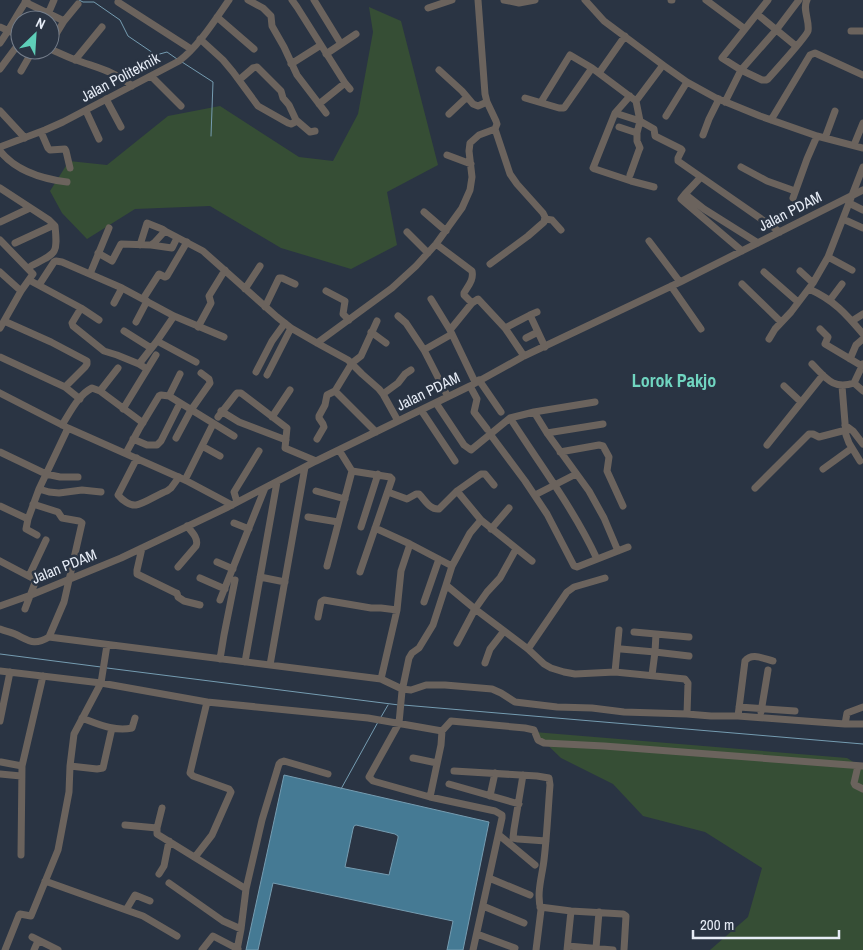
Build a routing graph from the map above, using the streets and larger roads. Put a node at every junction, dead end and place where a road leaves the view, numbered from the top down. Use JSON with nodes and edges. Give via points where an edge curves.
{"nodes":[{"id":1,"x":229,"y":0,"type":"edge"},
{"id":2,"x":248,"y":0,"type":"edge"},
{"id":3,"x":292,"y":0,"type":"edge"},
{"id":4,"x":314,"y":0,"type":"edge"},
{"id":5,"x":452,"y":0,"type":"edge"},
{"id":6,"x":478,"y":0,"type":"edge"},
{"id":7,"x":504,"y":0,"type":"edge"},
{"id":8,"x":535,"y":0,"type":"edge"},
{"id":9,"x":585,"y":0,"type":"edge"},
{"id":10,"x":706,"y":0,"type":"edge"},
{"id":11,"x":26,"y":1,"type":"edge"},
{"id":12,"x":765,"y":1,"type":"edge"},
{"id":13,"x":803,"y":1,"type":"edge"},
{"id":14,"x":118,"y":2,"type":"dead end"},
{"id":15,"x":78,"y":4,"type":"dead end"},
{"id":16,"x":428,"y":8,"type":"dead end"},
{"id":17,"x":41,"y":10,"type":"edge"},
{"id":18,"x":758,"y":14,"type":"junction"},
{"id":19,"x":217,"y":17,"type":"junction"},
{"id":20,"x":60,"y":20,"type":"edge"},
{"id":21,"x":64,"y":22,"type":"junction"},
{"id":22,"x":0,"y":27,"type":"edge"},
{"id":23,"x":102,"y":27,"type":"dead end"},
{"id":24,"x":60,"y":28,"type":"edge"},
{"id":25,"x":777,"y":29,"type":"junction"},
{"id":26,"x":745,"y":30,"type":"junction"},
{"id":27,"x":8,"y":31,"type":"junction"},
{"id":28,"x":851,"y":31,"type":"dead end"},
{"id":29,"x":863,"y":31,"type":"edge"},
{"id":30,"x":356,"y":34,"type":"dead end"},
{"id":31,"x":625,"y":36,"type":"junction"},
{"id":32,"x":200,"y":39,"type":"junction"},
{"id":33,"x":0,"y":42,"type":"edge"},
{"id":34,"x":342,"y":44,"type":"junction"},
{"id":35,"x":321,"y":45,"type":"junction"},
{"id":36,"x":796,"y":46,"type":"junction"},
{"id":37,"x":254,"y":49,"type":"dead end"},
{"id":38,"x":191,"y":50,"type":"junction"},
{"id":39,"x":60,"y":53,"type":"edge"},
{"id":40,"x":326,"y":54,"type":"junction"},
{"id":41,"x":10,"y":56,"type":"edge"},
{"id":42,"x":27,"y":60,"type":"edge"},
{"id":43,"x":76,"y":60,"type":"junction"},
{"id":44,"x":291,"y":64,"type":"junction"},
{"id":45,"x":663,"y":65,"type":"junction"},
{"id":46,"x":592,"y":68,"type":"junction"},
{"id":47,"x":0,"y":69,"type":"edge"},
{"id":48,"x":21,"y":70,"type":"dead end"},
{"id":49,"x":439,"y":70,"type":"dead end"},
{"id":50,"x":741,"y":70,"type":"junction"},
{"id":51,"x":599,"y":73,"type":"junction"},
{"id":52,"x":151,"y":76,"type":"junction"},
{"id":53,"x":863,"y":76,"type":"edge"},
{"id":54,"x":239,"y":80,"type":"junction"},
{"id":55,"x":687,"y":82,"type":"junction"},
{"id":56,"x":345,"y":83,"type":"junction"},
{"id":57,"x":132,"y":86,"type":"junction"},
{"id":58,"x":350,"y":89,"type":"dead end"},
{"id":59,"x":467,"y":97,"type":"junction"},
{"id":60,"x":525,"y":98,"type":"dead end"},
{"id":61,"x":106,"y":99,"type":"junction"},
{"id":62,"x":633,"y":99,"type":"junction"},
{"id":63,"x":722,"y":100,"type":"junction"},
{"id":64,"x":487,"y":102,"type":"junction"},
{"id":65,"x":541,"y":102,"type":"junction"},
{"id":66,"x":320,"y":104,"type":"junction"},
{"id":67,"x":181,"y":106,"type":"dead end"},
{"id":68,"x":0,"y":111,"type":"edge"},
{"id":69,"x":86,"y":111,"type":"junction"},
{"id":70,"x":835,"y":111,"type":"dead end"},
{"id":71,"x":326,"y":113,"type":"dead end"},
{"id":72,"x":615,"y":113,"type":"junction"},
{"id":73,"x":449,"y":114,"type":"dead end"},
{"id":74,"x":666,"y":116,"type":"dead end"},
{"id":75,"x":771,"y":120,"type":"junction"},
{"id":76,"x":297,"y":121,"type":"junction"},
{"id":77,"x":640,"y":121,"type":"junction"},
{"id":78,"x":863,"y":123,"type":"edge"},
{"id":79,"x":121,"y":127,"type":"dead end"},
{"id":80,"x":619,"y":127,"type":"dead end"},
{"id":81,"x":495,"y":129,"type":"junction"},
{"id":82,"x":315,"y":131,"type":"dead end"},
{"id":83,"x":41,"y":132,"type":"junction"},
{"id":84,"x":637,"y":133,"type":"junction"},
{"id":85,"x":704,"y":135,"type":"dead end"},
{"id":86,"x":817,"y":136,"type":"junction"},
{"id":87,"x":25,"y":138,"type":"junction"},
{"id":88,"x":825,"y":138,"type":"junction"},
{"id":89,"x":99,"y":139,"type":"dead end"},
{"id":90,"x":854,"y":145,"type":"junction"},
{"id":91,"x":863,"y":148,"type":"edge"},
{"id":92,"x":0,"y":149,"type":"edge"},
{"id":93,"x":447,"y":155,"type":"dead end"},
{"id":94,"x":470,"y":164,"type":"junction"},
{"id":95,"x":741,"y":167,"type":"dead end"},
{"id":96,"x":863,"y":167,"type":"edge"},
{"id":97,"x":70,"y":168,"type":"dead end"},
{"id":98,"x":630,"y":174,"type":"dead end"},
{"id":99,"x":701,"y":177,"type":"junction"},
{"id":100,"x":67,"y":182,"type":"dead end"},
{"id":101,"x":654,"y":187,"type":"dead end"},
{"id":102,"x":1,"y":190,"type":"edge"},
{"id":103,"x":863,"y":190,"type":"edge"},
{"id":104,"x":685,"y":194,"type":"junction"},
{"id":105,"x":852,"y":195,"type":"junction"},
{"id":106,"x":849,"y":203,"type":"junction"},
{"id":107,"x":30,"y":208,"type":"junction"},
{"id":108,"x":863,"y":210,"type":"edge"},
{"id":109,"x":424,"y":212,"type":"dead end"},
{"id":110,"x":545,"y":219,"type":"junction"},
{"id":111,"x":844,"y":219,"type":"junction"},
{"id":112,"x":0,"y":222,"type":"edge"},
{"id":113,"x":54,"y":225,"type":"junction"},
{"id":114,"x":109,"y":228,"type":"dead end"},
{"id":115,"x":863,"y":228,"type":"edge"},
{"id":116,"x":561,"y":230,"type":"dead end"},
{"id":117,"x":165,"y":231,"type":"junction"},
{"id":118,"x":446,"y":231,"type":"junction"},
{"id":119,"x":407,"y":232,"type":"dead end"},
{"id":120,"x":780,"y":232,"type":"junction"},
{"id":121,"x":178,"y":238,"type":"junction"},
{"id":122,"x":436,"y":238,"type":"junction"},
{"id":123,"x":0,"y":240,"type":"edge"},
{"id":124,"x":649,"y":241,"type":"dead end"},
{"id":125,"x":187,"y":242,"type":"junction"},
{"id":126,"x":15,"y":243,"type":"dead end"},
{"id":127,"x":758,"y":243,"type":"junction"},
{"id":128,"x":140,"y":245,"type":"junction"},
{"id":129,"x":151,"y":245,"type":"junction"},
{"id":130,"x":742,"y":251,"type":"junction"},
{"id":131,"x":428,"y":253,"type":"junction"},
{"id":132,"x":98,"y":254,"type":"junction"},
{"id":133,"x":828,"y":257,"type":"junction"},
{"id":134,"x":490,"y":264,"type":"dead end"},
{"id":135,"x":31,"y":266,"type":"dead end"},
{"id":136,"x":260,"y":266,"type":"dead end"},
{"id":137,"x":225,"y":270,"type":"junction"},
{"id":138,"x":852,"y":270,"type":"dead end"},
{"id":139,"x":800,"y":271,"type":"dead end"},
{"id":140,"x":0,"y":272,"type":"edge"},
{"id":141,"x":764,"y":272,"type":"dead end"},
{"id":142,"x":90,"y":274,"type":"junction"},
{"id":143,"x":29,"y":280,"type":"junction"},
{"id":144,"x":680,"y":282,"type":"junction"},
{"id":145,"x":295,"y":284,"type":"dead end"},
{"id":146,"x":742,"y":284,"type":"dead end"},
{"id":147,"x":842,"y":284,"type":"dead end"},
{"id":148,"x":39,"y":285,"type":"junction"},
{"id":149,"x":671,"y":286,"type":"junction"},
{"id":150,"x":811,"y":286,"type":"junction"},
{"id":151,"x":122,"y":288,"type":"junction"},
{"id":152,"x":245,"y":289,"type":"junction"},
{"id":153,"x":21,"y":291,"type":"junction"},
{"id":154,"x":326,"y":291,"type":"dead end"},
{"id":155,"x":431,"y":299,"type":"dead end"},
{"id":156,"x":145,"y":300,"type":"junction"},
{"id":157,"x":830,"y":300,"type":"junction"},
{"id":158,"x":798,"y":302,"type":"junction"},
{"id":159,"x":114,"y":303,"type":"dead end"},
{"id":160,"x":472,"y":303,"type":"junction"},
{"id":161,"x":265,"y":307,"type":"junction"},
{"id":162,"x":82,"y":308,"type":"junction"},
{"id":163,"x":863,"y":314,"type":"edge"},
{"id":164,"x":174,"y":316,"type":"junction"},
{"id":165,"x":398,"y":316,"type":"dead end"},
{"id":166,"x":98,"y":320,"type":"dead end"},
{"id":167,"x":349,"y":320,"type":"junction"},
{"id":168,"x":852,"y":321,"type":"junction"},
{"id":169,"x":136,"y":322,"type":"dead end"},
{"id":170,"x":377,"y":322,"type":"dead end"},
{"id":171,"x":781,"y":322,"type":"junction"},
{"id":172,"x":2,"y":324,"type":"edge"},
{"id":173,"x":288,"y":326,"type":"junction"},
{"id":174,"x":198,"y":327,"type":"junction"},
{"id":175,"x":505,"y":328,"type":"junction"},
{"id":176,"x":701,"y":328,"type":"dead end"},
{"id":177,"x":820,"y":329,"type":"dead end"},
{"id":178,"x":124,"y":331,"type":"dead end"},
{"id":179,"x":372,"y":332,"type":"junction"},
{"id":180,"x":451,"y":332,"type":"junction"},
{"id":181,"x":538,"y":332,"type":"junction"},
{"id":182,"x":863,"y":334,"type":"edge"},
{"id":183,"x":224,"y":337,"type":"dead end"},
{"id":184,"x":526,"y":338,"type":"dead end"},
{"id":185,"x":769,"y":339,"type":"dead end"},
{"id":186,"x":863,"y":339,"type":"edge"},
{"id":187,"x":157,"y":341,"type":"junction"},
{"id":188,"x":317,"y":343,"type":"junction"},
{"id":189,"x":386,"y":343,"type":"dead end"},
{"id":190,"x":546,"y":347,"type":"junction"},
{"id":191,"x":424,"y":350,"type":"junction"},
{"id":192,"x":154,"y":352,"type":"junction"},
{"id":193,"x":524,"y":356,"type":"junction"},
{"id":194,"x":0,"y":357,"type":"edge"},
{"id":195,"x":850,"y":359,"type":"junction"},
{"id":196,"x":196,"y":362,"type":"dead end"},
{"id":197,"x":139,"y":364,"type":"junction"},
{"id":198,"x":352,"y":364,"type":"junction"},
{"id":199,"x":812,"y":364,"type":"dead end"},
{"id":200,"x":862,"y":365,"type":"edge"},
{"id":201,"x":118,"y":368,"type":"dead end"},
{"id":202,"x":147,"y":369,"type":"junction"},
{"id":203,"x":410,"y":370,"type":"dead end"},
{"id":204,"x":256,"y":372,"type":"dead end"},
{"id":205,"x":201,"y":373,"type":"dead end"},
{"id":206,"x":180,"y":374,"type":"dead end"},
{"id":207,"x":267,"y":375,"type":"dead end"},
{"id":208,"x":824,"y":375,"type":"junction"},
{"id":209,"x":475,"y":383,"type":"junction"},
{"id":210,"x":854,"y":383,"type":"junction"},
{"id":211,"x":784,"y":386,"type":"dead end"},
{"id":212,"x":842,"y":386,"type":"junction"},
{"id":213,"x":65,"y":387,"type":"junction"},
{"id":214,"x":290,"y":390,"type":"dead end"},
{"id":215,"x":335,"y":390,"type":"junction"},
{"id":216,"x":100,"y":391,"type":"junction"},
{"id":217,"x":863,"y":391,"type":"edge"},
{"id":218,"x":0,"y":393,"type":"edge"},
{"id":219,"x":383,"y":394,"type":"junction"},
{"id":220,"x":169,"y":396,"type":"junction"},
{"id":221,"x":448,"y":397,"type":"junction"},
{"id":222,"x":80,"y":399,"type":"junction"},
{"id":223,"x":595,"y":402,"type":"dead end"},
{"id":224,"x":802,"y":402,"type":"junction"},
{"id":225,"x":180,"y":403,"type":"junction"},
{"id":226,"x":436,"y":403,"type":"junction"},
{"id":227,"x":123,"y":409,"type":"junction"},
{"id":228,"x":191,"y":410,"type":"junction"},
{"id":229,"x":421,"y":410,"type":"junction"},
{"id":230,"x":501,"y":412,"type":"dead end"},
{"id":231,"x":534,"y":412,"type":"junction"},
{"id":232,"x":272,"y":417,"type":"junction"},
{"id":233,"x":510,"y":418,"type":"junction"},
{"id":234,"x":398,"y":421,"type":"junction"},
{"id":235,"x":143,"y":423,"type":"junction"},
{"id":236,"x":213,"y":424,"type":"junction"},
{"id":237,"x":603,"y":424,"type":"dead end"},
{"id":238,"x":65,"y":426,"type":"junction"},
{"id":239,"x":846,"y":427,"type":"junction"},
{"id":240,"x":488,"y":431,"type":"junction"},
{"id":241,"x":376,"y":432,"type":"junction"},
{"id":242,"x":547,"y":433,"type":"junction"},
{"id":243,"x":234,"y":436,"type":"dead end"},
{"id":244,"x":176,"y":438,"type":"dead end"},
{"id":245,"x":133,"y":439,"type":"junction"},
{"id":246,"x":317,"y":439,"type":"dead end"},
{"id":247,"x":286,"y":440,"type":"junction"},
{"id":248,"x":863,"y":444,"type":"edge"},
{"id":249,"x":767,"y":445,"type":"dead end"},
{"id":250,"x":202,"y":446,"type":"junction"},
{"id":251,"x":852,"y":448,"type":"junction"},
{"id":252,"x":339,"y":450,"type":"junction"},
{"id":253,"x":259,"y":451,"type":"dead end"},
{"id":254,"x":0,"y":452,"type":"edge"},
{"id":255,"x":560,"y":452,"type":"junction"},
{"id":256,"x":126,"y":453,"type":"junction"},
{"id":257,"x":220,"y":456,"type":"dead end"},
{"id":258,"x":137,"y":458,"type":"junction"},
{"id":259,"x":316,"y":461,"type":"junction"},
{"id":260,"x":455,"y":461,"type":"dead end"},
{"id":261,"x":860,"y":461,"type":"dead end"},
{"id":262,"x":305,"y":467,"type":"junction"},
{"id":263,"x":824,"y":470,"type":"dead end"},
{"id":264,"x":352,"y":471,"type":"junction"},
{"id":265,"x":46,"y":474,"type":"junction"},
{"id":266,"x":378,"y":474,"type":"junction"},
{"id":267,"x":576,"y":474,"type":"junction"},
{"id":268,"x":78,"y":477,"type":"dead end"},
{"id":269,"x":182,"y":478,"type":"junction"},
{"id":270,"x":277,"y":482,"type":"junction"},
{"id":271,"x":554,"y":484,"type":"junction"},
{"id":272,"x":494,"y":485,"type":"dead end"},
{"id":273,"x":265,"y":488,"type":"junction"},
{"id":274,"x":755,"y":488,"type":"dead end"},
{"id":275,"x":39,"y":489,"type":"junction"},
{"id":276,"x":316,"y":491,"type":"dead end"},
{"id":277,"x":457,"y":491,"type":"junction"},
{"id":278,"x":101,"y":492,"type":"dead end"},
{"id":279,"x":388,"y":492,"type":"junction"},
{"id":280,"x":535,"y":495,"type":"junction"},
{"id":281,"x":345,"y":499,"type":"junction"},
{"id":282,"x":235,"y":503,"type":"junction"},
{"id":283,"x":34,"y":504,"type":"junction"},
{"id":284,"x":0,"y":506,"type":"edge"},
{"id":285,"x":623,"y":506,"type":"dead end"},
{"id":286,"x":509,"y":508,"type":"dead end"},
{"id":287,"x":308,"y":517,"type":"dead end"},
{"id":288,"x":28,"y":519,"type":"junction"},
{"id":289,"x":480,"y":520,"type":"junction"},
{"id":290,"x":338,"y":522,"type":"junction"},
{"id":291,"x":234,"y":523,"type":"dead end"},
{"id":292,"x":187,"y":526,"type":"junction"},
{"id":293,"x":361,"y":528,"type":"dead end"},
{"id":294,"x":375,"y":528,"type":"junction"},
{"id":295,"x":249,"y":529,"type":"junction"},
{"id":296,"x":491,"y":529,"type":"junction"},
{"id":297,"x":37,"y":535,"type":"dead end"},
{"id":298,"x":46,"y":540,"type":"dead end"},
{"id":299,"x":410,"y":544,"type":"junction"},
{"id":300,"x":142,"y":548,"type":"junction"},
{"id":301,"x":628,"y":548,"type":"dead end"},
{"id":302,"x":516,"y":549,"type":"junction"},
{"id":303,"x":618,"y":552,"type":"junction"},
{"id":304,"x":439,"y":559,"type":"junction"},
{"id":305,"x":597,"y":559,"type":"junction"},
{"id":306,"x":0,"y":561,"type":"edge"},
{"id":307,"x":532,"y":561,"type":"dead end"},
{"id":308,"x":217,"y":562,"type":"dead end"},
{"id":309,"x":327,"y":566,"type":"dead end"},
{"id":310,"x":452,"y":566,"type":"junction"},
{"id":311,"x":178,"y":567,"type":"dead end"},
{"id":312,"x":233,"y":569,"type":"junction"},
{"id":313,"x":360,"y":572,"type":"dead end"},
{"id":314,"x":29,"y":576,"type":"junction"},
{"id":315,"x":260,"y":577,"type":"junction"},
{"id":316,"x":200,"y":578,"type":"dead end"},
{"id":317,"x":605,"y":578,"type":"dead end"},
{"id":318,"x":68,"y":580,"type":"junction"},
{"id":319,"x":235,"y":580,"type":"dead end"},
{"id":320,"x":285,"y":582,"type":"junction"},
{"id":321,"x":446,"y":585,"type":"junction"},
{"id":322,"x":224,"y":589,"type":"junction"},
{"id":323,"x":30,"y":595,"type":"junction"},
{"id":324,"x":220,"y":600,"type":"dead end"},
{"id":325,"x":424,"y":602,"type":"dead end"},
{"id":326,"x":200,"y":605,"type":"dead end"},
{"id":327,"x":0,"y":606,"type":"edge"},
{"id":328,"x":25,"y":609,"type":"dead end"},
{"id":329,"x":475,"y":609,"type":"junction"},
{"id":330,"x":397,"y":610,"type":"junction"},
{"id":331,"x":318,"y":616,"type":"dead end"},
{"id":332,"x":0,"y":629,"type":"edge"},
{"id":333,"x":504,"y":630,"type":"junction"},
{"id":334,"x":619,"y":630,"type":"dead end"},
{"id":335,"x":634,"y":632,"type":"dead end"},
{"id":336,"x":656,"y":634,"type":"junction"},
{"id":337,"x":49,"y":637,"type":"junction"},
{"id":338,"x":689,"y":637,"type":"dead end"},
{"id":339,"x":456,"y":643,"type":"dead end"},
{"id":340,"x":108,"y":645,"type":"junction"},
{"id":341,"x":528,"y":649,"type":"junction"},
{"id":342,"x":621,"y":649,"type":"dead end"},
{"id":343,"x":655,"y":652,"type":"junction"},
{"id":344,"x":689,"y":656,"type":"dead end"},
{"id":345,"x":220,"y":659,"type":"junction"},
{"id":346,"x":245,"y":662,"type":"junction"},
{"id":347,"x":773,"y":662,"type":"dead end"},
{"id":348,"x":270,"y":664,"type":"junction"},
{"id":349,"x":485,"y":664,"type":"dead end"},
{"id":350,"x":768,"y":670,"type":"dead end"},
{"id":351,"x":0,"y":671,"type":"edge"},
{"id":352,"x":10,"y":672,"type":"junction"},
{"id":353,"x":615,"y":672,"type":"junction"},
{"id":354,"x":652,"y":675,"type":"junction"},
{"id":355,"x":43,"y":676,"type":"junction"},
{"id":356,"x":101,"y":679,"type":"junction"},
{"id":357,"x":381,"y":679,"type":"junction"},
{"id":358,"x":402,"y":690,"type":"junction"},
{"id":359,"x":207,"y":702,"type":"junction"},
{"id":360,"x":739,"y":707,"type":"junction"},
{"id":361,"x":863,"y":707,"type":"edge"},
{"id":362,"x":762,"y":709,"type":"junction"},
{"id":363,"x":796,"y":711,"type":"dead end"},
{"id":364,"x":689,"y":714,"type":"junction"},
{"id":365,"x":738,"y":716,"type":"junction"},
{"id":366,"x":759,"y":717,"type":"junction"},
{"id":367,"x":82,"y":718,"type":"junction"},
{"id":368,"x":134,"y":718,"type":"dead end"},
{"id":369,"x":0,"y":721,"type":"edge"},
{"id":370,"x":399,"y":721,"type":"junction"},
{"id":371,"x":846,"y":724,"type":"junction"},
{"id":372,"x":863,"y":724,"type":"edge"},
{"id":373,"x":112,"y":728,"type":"junction"},
{"id":374,"x":442,"y":731,"type":"junction"},
{"id":375,"x":413,"y":758,"type":"dead end"},
{"id":376,"x":0,"y":762,"type":"edge"},
{"id":377,"x":437,"y":763,"type":"junction"},
{"id":378,"x":22,"y":766,"type":"junction"},
{"id":379,"x":70,"y":766,"type":"junction"},
{"id":380,"x":861,"y":766,"type":"edge"},
{"id":381,"x":454,"y":771,"type":"dead end"},
{"id":382,"x":0,"y":774,"type":"edge"},
{"id":383,"x":328,"y":774,"type":"dead end"},
{"id":384,"x":495,"y":774,"type":"junction"},
{"id":385,"x":523,"y":775,"type":"junction"},
{"id":386,"x":21,"y":776,"type":"junction"},
{"id":387,"x":449,"y":784,"type":"dead end"},
{"id":388,"x":863,"y":789,"type":"edge"},
{"id":389,"x":490,"y":796,"type":"junction"},
{"id":390,"x":430,"y":797,"type":"junction"},
{"id":391,"x":519,"y":804,"type":"junction"},
{"id":392,"x":162,"y":808,"type":"dead end"},
{"id":393,"x":126,"y":825,"type":"dead end"},
{"id":394,"x":157,"y":828,"type":"junction"},
{"id":395,"x":498,"y":835,"type":"junction"},
{"id":396,"x":169,"y":841,"type":"junction"},
{"id":397,"x":546,"y":841,"type":"junction"},
{"id":398,"x":21,"y":855,"type":"dead end"},
{"id":399,"x":195,"y":857,"type":"junction"},
{"id":400,"x":535,"y":865,"type":"dead end"},
{"id":401,"x":160,"y":874,"type":"dead end"},
{"id":402,"x":489,"y":878,"type":"junction"},
{"id":403,"x":45,"y":880,"type":"junction"},
{"id":404,"x":169,"y":883,"type":"dead end"},
{"id":405,"x":246,"y":889,"type":"junction"},
{"id":406,"x":530,"y":895,"type":"dead end"},
{"id":407,"x":150,"y":901,"type":"dead end"},
{"id":408,"x":483,"y":906,"type":"junction"},
{"id":409,"x":540,"y":907,"type":"junction"},
{"id":410,"x":126,"y":910,"type":"junction"},
{"id":411,"x":571,"y":911,"type":"junction"},
{"id":412,"x":599,"y":912,"type":"junction"},
{"id":413,"x":524,"y":923,"type":"dead end"},
{"id":414,"x":242,"y":929,"type":"junction"},
{"id":415,"x":477,"y":934,"type":"junction"},
{"id":416,"x":177,"y":936,"type":"dead end"},
{"id":417,"x":47,"y":948,"type":"edge"},
{"id":418,"x":515,"y":948,"type":"dead end"},
{"id":419,"x":567,"y":948,"type":"edge"},
{"id":420,"x":596,"y":948,"type":"junction"},
{"id":421,"x":5,"y":950,"type":"edge"},
{"id":422,"x":34,"y":950,"type":"edge"},
{"id":423,"x":58,"y":950,"type":"edge"},
{"id":424,"x":202,"y":950,"type":"edge"},
{"id":425,"x":238,"y":950,"type":"edge"},
{"id":426,"x":473,"y":950,"type":"edge"},
{"id":427,"x":536,"y":950,"type":"edge"},
{"id":428,"x":613,"y":950,"type":"edge"},
{"id":429,"x":624,"y":950,"type":"edge"}],
"edges":[{"from":1,"to":19,"type":"street","name":"Jalan Politeknik"},
{"from":2,"to":44,"type":"street","via":[[271,16],[272,26]]},
{"from":3,"to":35,"type":"street"},
{"from":4,"to":34,"type":"street"},
{"from":5,"to":16,"type":"street"},
{"from":6,"to":64,"type":"street"},
{"from":7,"to":8,"type":"street","via":[[516,3]]},
{"from":9,"to":31,"type":"street","via":[[604,21]]},
{"from":10,"to":26,"type":"street"},
{"from":11,"to":17,"type":"street"},
{"from":11,"to":27,"type":"street"},
{"from":12,"to":18,"type":"street"},
{"from":13,"to":25,"type":"street"},
{"from":13,"to":36,"type":"street","via":[[808,31]]},
{"from":14,"to":38,"type":"street"},
{"from":15,"to":21,"type":"street"},
{"from":18,"to":25,"type":"street"},
{"from":18,"to":26,"type":"street"},
{"from":19,"to":32,"type":"street","name":"Jalan Politeknik"},
{"from":19,"to":37,"type":"street"},
{"from":20,"to":21,"type":"street"},
{"from":21,"to":24,"type":"street"},
{"from":22,"to":27,"type":"street"},
{"from":23,"to":43,"type":"street"},
{"from":25,"to":36,"type":"street"},
{"from":25,"to":50,"type":"street"},
{"from":26,"to":50,"type":"street","via":[[722,58]]},
{"from":27,"to":33,"type":"street"},
{"from":28,"to":29,"type":"street"},
{"from":30,"to":34,"type":"street"},
{"from":31,"to":45,"type":"street"},
{"from":31,"to":51,"type":"street"},
{"from":32,"to":38,"type":"street","name":"Jalan Politeknik"},
{"from":32,"to":54,"type":"street"},
{"from":34,"to":40,"type":"street"},
{"from":35,"to":40,"type":"street"},
{"from":35,"to":44,"type":"street"},
{"from":36,"to":50,"type":"street","via":[[766,80]]},
{"from":38,"to":52,"type":"street","name":"Jalan Politeknik","via":[[180,61]]},
{"from":39,"to":43,"type":"street"},
{"from":40,"to":56,"type":"street"},
{"from":41,"to":47,"type":"street"},
{"from":42,"to":48,"type":"street"},
{"from":43,"to":57,"type":"street","via":[[122,77]]},
{"from":44,"to":66,"type":"street"},
{"from":45,"to":55,"type":"street"},
{"from":45,"to":62,"type":"street"},
{"from":46,"to":51,"type":"street"},
{"from":46,"to":65,"type":"street","via":[[564,108]]},
{"from":46,"to":65,"type":"street","via":[[569,56]]},
{"from":49,"to":59,"type":"street"},
{"from":50,"to":63,"type":"street"},
{"from":51,"to":62,"type":"street"},
{"from":52,"to":57,"type":"street","name":"Jalan Politeknik"},
{"from":52,"to":67,"type":"street"},
{"from":53,"to":75,"type":"street","via":[[813,53]]},
{"from":54,"to":76,"type":"street","via":[[258,106],[288,123]]},
{"from":54,"to":76,"type":"street","via":[[257,67],[281,91]]},
{"from":55,"to":63,"type":"street"},
{"from":55,"to":74,"type":"street"},
{"from":56,"to":58,"type":"street"},
{"from":56,"to":66,"type":"street"},
{"from":57,"to":61,"type":"street","name":"Jalan Politeknik"},
{"from":59,"to":64,"type":"street","via":[[477,106]]},
{"from":59,"to":73,"type":"street"},
{"from":60,"to":65,"type":"street"},
{"from":61,"to":69,"type":"street","name":"Jalan Politeknik"},
{"from":61,"to":79,"type":"street"},
{"from":62,"to":72,"type":"street"},
{"from":62,"to":77,"type":"street"},
{"from":63,"to":75,"type":"street"},
{"from":63,"to":85,"type":"street"},
{"from":64,"to":81,"type":"street","via":[[497,124]]},
{"from":66,"to":71,"type":"street"},
{"from":68,"to":87,"type":"street"},
{"from":69,"to":83,"type":"street","name":"Jalan Politeknik"},
{"from":69,"to":89,"type":"street"},
{"from":70,"to":88,"type":"street"},
{"from":72,"to":77,"type":"street"},
{"from":72,"to":101,"type":"street","via":[[593,168]]},
{"from":75,"to":86,"type":"street"},
{"from":76,"to":82,"type":"street","via":[[310,132]]},
{"from":77,"to":84,"type":"street"},
{"from":77,"to":99,"type":"street","via":[[654,128],[655,136],[681,149],[678,161]]},
{"from":78,"to":90,"type":"street"},
{"from":80,"to":84,"type":"street"},
{"from":81,"to":94,"type":"street","via":[[479,135],[470,143]]},
{"from":81,"to":110,"type":"street","via":[[510,174]]},
{"from":83,"to":87,"type":"street","name":"Jalan Politeknik"},
{"from":83,"to":97,"type":"street","via":[[50,150],[65,149]]},
{"from":84,"to":98,"type":"street","via":[[640,148]]},
{"from":86,"to":88,"type":"street"},
{"from":86,"to":95,"type":"street","via":[[794,195]]},
{"from":87,"to":92,"type":"street","name":"Jalan Politeknik"},
{"from":88,"to":90,"type":"street"},
{"from":90,"to":91,"type":"street"},
{"from":92,"to":100,"type":"street","via":[[30,173]]},
{"from":93,"to":94,"type":"street"},
{"from":94,"to":118,"type":"street","via":[[470,190]]},
{"from":96,"to":105,"type":"street"},
{"from":99,"to":104,"type":"street"},
{"from":99,"to":120,"type":"street"},
{"from":102,"to":107,"type":"street"},
{"from":103,"to":105,"type":"street","name":"Jalan PDAM"},
{"from":104,"to":127,"type":"street"},
{"from":104,"to":130,"type":"street","via":[[681,199]]},
{"from":105,"to":106,"type":"street"},
{"from":105,"to":120,"type":"street","name":"Jalan PDAM"},
{"from":106,"to":108,"type":"street"},
{"from":106,"to":111,"type":"street"},
{"from":107,"to":112,"type":"street"},
{"from":107,"to":113,"type":"street"},
{"from":109,"to":118,"type":"street"},
{"from":110,"to":116,"type":"street","via":[[552,220]]},
{"from":110,"to":134,"type":"street"},
{"from":111,"to":115,"type":"street"},
{"from":111,"to":133,"type":"street"},
{"from":113,"to":126,"type":"street"},
{"from":113,"to":135,"type":"street","via":[[54,252]]},
{"from":114,"to":132,"type":"street"},
{"from":117,"to":121,"type":"street"},
{"from":117,"to":128,"type":"street","via":[[147,223]]},
{"from":117,"to":129,"type":"street"},
{"from":118,"to":122,"type":"street"},
{"from":119,"to":131,"type":"street"},
{"from":120,"to":127,"type":"street","name":"Jalan PDAM"},
{"from":121,"to":125,"type":"street"},
{"from":121,"to":129,"type":"street","via":[[171,249]]},
{"from":122,"to":131,"type":"street"},
{"from":122,"to":160,"type":"street","via":[[472,271],[472,280],[464,293]]},
{"from":123,"to":143,"type":"street","via":[[33,272]]},
{"from":124,"to":144,"type":"street"},
{"from":125,"to":137,"type":"street"},
{"from":125,"to":156,"type":"street","via":[[167,276],[159,274]]},
{"from":127,"to":130,"type":"street","name":"Jalan PDAM"},
{"from":128,"to":129,"type":"street"},
{"from":128,"to":132,"type":"street","via":[[121,244],[112,261]]},
{"from":130,"to":144,"type":"street","name":"Jalan PDAM"},
{"from":131,"to":167,"type":"street","via":[[397,283]]},
{"from":132,"to":142,"type":"street"},
{"from":133,"to":138,"type":"street"},
{"from":133,"to":150,"type":"street"},
{"from":136,"to":152,"type":"street"},
{"from":137,"to":152,"type":"street"},
{"from":137,"to":174,"type":"street","via":[[209,296],[211,303]]},
{"from":139,"to":150,"type":"street"},
{"from":140,"to":153,"type":"street"},
{"from":141,"to":158,"type":"street"},
{"from":142,"to":148,"type":"street","via":[[56,261]]},
{"from":142,"to":151,"type":"street"},
{"from":143,"to":148,"type":"street"},
{"from":143,"to":153,"type":"street"},
{"from":144,"to":149,"type":"street","name":"Jalan PDAM"},
{"from":145,"to":161,"type":"street","via":[[279,278]]},
{"from":146,"to":171,"type":"street"},
{"from":147,"to":157,"type":"street"},
{"from":148,"to":162,"type":"street"},
{"from":149,"to":176,"type":"street"},
{"from":149,"to":190,"type":"street","name":"Jalan PDAM"},
{"from":150,"to":157,"type":"street"},
{"from":150,"to":158,"type":"street"},
{"from":151,"to":156,"type":"street"},
{"from":151,"to":159,"type":"street"},
{"from":152,"to":161,"type":"street"},
{"from":153,"to":172,"type":"street"},
{"from":154,"to":167,"type":"street","via":[[345,301],[343,314]]},
{"from":155,"to":180,"type":"street"},
{"from":156,"to":164,"type":"street"},
{"from":156,"to":169,"type":"street"},
{"from":157,"to":168,"type":"street"},
{"from":158,"to":171,"type":"street"},
{"from":160,"to":175,"type":"street","via":[[478,299]]},
{"from":160,"to":180,"type":"street"},
{"from":161,"to":173,"type":"street"},
{"from":162,"to":166,"type":"street"},
{"from":162,"to":197,"type":"street","via":[[73,326],[104,351]]},
{"from":163,"to":168,"type":"street"},
{"from":164,"to":174,"type":"street"},
{"from":164,"to":187,"type":"street"},
{"from":165,"to":191,"type":"street"},
{"from":167,"to":188,"type":"street"},
{"from":168,"to":182,"type":"street"},
{"from":170,"to":179,"type":"street"},
{"from":171,"to":185,"type":"street"},
{"from":172,"to":213,"type":"street","via":[[51,342],[87,361]]},
{"from":173,"to":188,"type":"street"},
{"from":173,"to":204,"type":"street","via":[[272,341]]},
{"from":173,"to":207,"type":"street"},
{"from":174,"to":183,"type":"street"},
{"from":175,"to":181,"type":"street","via":[[534,313]]},
{"from":175,"to":193,"type":"street"},
{"from":177,"to":195,"type":"street","via":[[828,337],[826,344]]},
{"from":178,"to":192,"type":"street"},
{"from":179,"to":189,"type":"street"},
{"from":179,"to":198,"type":"street","via":[[360,356]]},
{"from":180,"to":191,"type":"street"},
{"from":180,"to":209,"type":"street"},
{"from":181,"to":184,"type":"street"},
{"from":181,"to":190,"type":"street"},
{"from":186,"to":195,"type":"street","via":[[856,345]]},
{"from":187,"to":192,"type":"street"},
{"from":187,"to":196,"type":"street"},
{"from":188,"to":198,"type":"street"},
{"from":190,"to":193,"type":"street","name":"Jalan PDAM"},
{"from":191,"to":221,"type":"street"},
{"from":192,"to":197,"type":"street"},
{"from":192,"to":202,"type":"street"},
{"from":193,"to":209,"type":"street","name":"Jalan PDAM"},
{"from":194,"to":213,"type":"street"},
{"from":195,"to":200,"type":"street"},
{"from":197,"to":202,"type":"street"},
{"from":198,"to":215,"type":"street"},
{"from":198,"to":219,"type":"street"},
{"from":199,"to":208,"type":"street"},
{"from":200,"to":210,"type":"street"},
{"from":201,"to":216,"type":"street"},
{"from":202,"to":227,"type":"street"},
{"from":203,"to":219,"type":"street"},
{"from":205,"to":228,"type":"street","via":[[210,382]]},
{"from":206,"to":220,"type":"street"},
{"from":208,"to":212,"type":"street","via":[[830,382]]},
{"from":208,"to":224,"type":"street"},
{"from":209,"to":221,"type":"street","name":"Jalan PDAM"},
{"from":209,"to":230,"type":"street"},
{"from":209,"to":240,"type":"street","via":[[477,399],[474,412]]},
{"from":210,"to":212,"type":"street"},
{"from":210,"to":217,"type":"street"},
{"from":211,"to":224,"type":"street"},
{"from":212,"to":239,"type":"street"},
{"from":213,"to":222,"type":"street"},
{"from":214,"to":232,"type":"street"},
{"from":215,"to":241,"type":"street"},
{"from":215,"to":246,"type":"street","via":[[327,395],[319,418],[324,427]]},
{"from":216,"to":222,"type":"street","via":[[90,389]]},
{"from":216,"to":227,"type":"street"},
{"from":218,"to":238,"type":"street"},
{"from":219,"to":234,"type":"street"},
{"from":220,"to":225,"type":"street"},
{"from":220,"to":235,"type":"street","via":[[159,396]]},
{"from":221,"to":226,"type":"street","name":"Jalan PDAM"},
{"from":222,"to":238,"type":"street"},
{"from":223,"to":231,"type":"street"},
{"from":224,"to":249,"type":"street"},
{"from":225,"to":228,"type":"street"},
{"from":225,"to":245,"type":"street","via":[[157,445],[146,445]]},
{"from":226,"to":229,"type":"street","name":"Jalan PDAM"},
{"from":226,"to":240,"type":"street","via":[[468,449],[471,450]]},
{"from":227,"to":235,"type":"street"},
{"from":228,"to":236,"type":"street"},
{"from":228,"to":244,"type":"street"},
{"from":229,"to":234,"type":"street","name":"Jalan PDAM"},
{"from":229,"to":260,"type":"street"},
{"from":231,"to":233,"type":"street"},
{"from":231,"to":242,"type":"street"},
{"from":232,"to":247,"type":"street","via":[[287,428]]},
{"from":232,"to":247,"type":"street","via":[[238,393],[220,414]]},
{"from":233,"to":240,"type":"street"},
{"from":233,"to":271,"type":"street"},
{"from":234,"to":241,"type":"street","name":"Jalan PDAM"},
{"from":235,"to":245,"type":"street"},
{"from":236,"to":243,"type":"street"},
{"from":236,"to":250,"type":"street"},
{"from":237,"to":242,"type":"street"},
{"from":238,"to":256,"type":"street"},
{"from":238,"to":265,"type":"street"},
{"from":239,"to":248,"type":"street"},
{"from":239,"to":251,"type":"street"},
{"from":239,"to":274,"type":"street","via":[[819,437],[809,434]]},
{"from":240,"to":280,"type":"street"},
{"from":241,"to":252,"type":"street","name":"Jalan PDAM"},
{"from":242,"to":255,"type":"street"},
{"from":245,"to":256,"type":"street"},
{"from":247,"to":259,"type":"street","via":[[286,448]]},
{"from":250,"to":257,"type":"street"},
{"from":250,"to":269,"type":"street"},
{"from":251,"to":261,"type":"street"},
{"from":251,"to":263,"type":"street"},
{"from":252,"to":259,"type":"street","name":"Jalan PDAM"},
{"from":252,"to":264,"type":"street"},
{"from":253,"to":282,"type":"street","via":[[234,492]]},
{"from":254,"to":265,"type":"street"},
{"from":255,"to":267,"type":"street"},
{"from":255,"to":285,"type":"street","via":[[603,446],[609,458],[606,471]]},
{"from":256,"to":258,"type":"street"},
{"from":258,"to":269,"type":"street"},
{"from":258,"to":269,"type":"street","via":[[118,493],[131,505],[166,491]]},
{"from":259,"to":262,"type":"street","name":"Jalan PDAM"},
{"from":262,"to":270,"type":"street","name":"Jalan PDAM"},
{"from":262,"to":320,"type":"street"},
{"from":264,"to":266,"type":"street"},
{"from":264,"to":281,"type":"street"},
{"from":265,"to":268,"type":"street"},
{"from":265,"to":275,"type":"street"},
{"from":266,"to":279,"type":"street","via":[[391,478]]},
{"from":266,"to":293,"type":"street"},
{"from":267,"to":271,"type":"street"},
{"from":267,"to":303,"type":"street","via":[[604,518]]},
{"from":269,"to":282,"type":"street"},
{"from":270,"to":273,"type":"street","name":"Jalan PDAM"},
{"from":270,"to":315,"type":"street"},
{"from":271,"to":280,"type":"street"},
{"from":271,"to":305,"type":"street","via":[[586,534]]},
{"from":272,"to":277,"type":"street","via":[[481,474]]},
{"from":273,"to":282,"type":"street","name":"Jalan PDAM"},
{"from":273,"to":295,"type":"street"},
{"from":275,"to":278,"type":"street","via":[[59,493]]},
{"from":275,"to":283,"type":"street"},
{"from":276,"to":281,"type":"street"},
{"from":277,"to":279,"type":"street","via":[[437,510],[419,494],[407,499]]},
{"from":277,"to":289,"type":"street"},
{"from":279,"to":294,"type":"street"},
{"from":280,"to":305,"type":"street","via":[[574,566]]},
{"from":281,"to":290,"type":"street"},
{"from":282,"to":292,"type":"street","name":"Jalan PDAM"},
{"from":283,"to":288,"type":"street"},
{"from":283,"to":318,"type":"street","via":[[58,512],[62,518],[82,522]]},
{"from":284,"to":288,"type":"street"},
{"from":286,"to":296,"type":"street"},
{"from":287,"to":290,"type":"street"},
{"from":288,"to":297,"type":"street","via":[[26,529]]},
{"from":289,"to":296,"type":"street"},
{"from":289,"to":310,"type":"street"},
{"from":290,"to":309,"type":"street"},
{"from":291,"to":295,"type":"street"},
{"from":292,"to":300,"type":"street","name":"Jalan PDAM"},
{"from":292,"to":311,"type":"street","via":[[197,542]]},
{"from":294,"to":299,"type":"street"},
{"from":294,"to":313,"type":"street"},
{"from":295,"to":312,"type":"street"},
{"from":296,"to":302,"type":"street"},
{"from":298,"to":314,"type":"street"},
{"from":299,"to":304,"type":"street"},
{"from":299,"to":330,"type":"street","via":[[400,571]]},
{"from":300,"to":318,"type":"street","name":"Jalan PDAM"},
{"from":300,"to":326,"type":"street","via":[[137,574],[176,593],[184,601]]},
{"from":301,"to":303,"type":"street"},
{"from":302,"to":307,"type":"street"},
{"from":302,"to":329,"type":"street","via":[[500,578]]},
{"from":303,"to":305,"type":"street"},
{"from":304,"to":310,"type":"street"},
{"from":304,"to":325,"type":"street"},
{"from":306,"to":314,"type":"street"},
{"from":308,"to":312,"type":"street"},
{"from":310,"to":321,"type":"street"},
{"from":312,"to":322,"type":"street"},
{"from":314,"to":323,"type":"street","via":[[36,580]]},
{"from":315,"to":320,"type":"street"},
{"from":315,"to":346,"type":"street"},
{"from":316,"to":322,"type":"street"},
{"from":317,"to":341,"type":"street","via":[[567,592]]},
{"from":318,"to":323,"type":"street","name":"Jalan PDAM"},
{"from":318,"to":337,"type":"street","via":[[64,602]]},
{"from":319,"to":345,"type":"street"},
{"from":320,"to":348,"type":"street"},
{"from":321,"to":329,"type":"street"},
{"from":321,"to":358,"type":"street","via":[[432,625],[419,648],[411,654]]},
{"from":322,"to":324,"type":"street"},
{"from":323,"to":327,"type":"street","name":"Jalan PDAM"},
{"from":323,"to":328,"type":"street"},
{"from":329,"to":333,"type":"street"},
{"from":329,"to":339,"type":"street"},
{"from":330,"to":331,"type":"street","via":[[324,600]]},
{"from":330,"to":357,"type":"street"},
{"from":332,"to":337,"type":"street","via":[[32,642]]},
{"from":333,"to":341,"type":"street"},
{"from":333,"to":349,"type":"street","via":[[490,649]]},
{"from":334,"to":353,"type":"street"},
{"from":335,"to":336,"type":"street"},
{"from":336,"to":338,"type":"street"},
{"from":336,"to":343,"type":"street"},
{"from":337,"to":340,"type":"street"},
{"from":340,"to":345,"type":"street"},
{"from":340,"to":356,"type":"street"},
{"from":341,"to":353,"type":"street","via":[[544,664],[564,672]]},
{"from":342,"to":343,"type":"street"},
{"from":343,"to":344,"type":"street"},
{"from":343,"to":354,"type":"street"},
{"from":345,"to":346,"type":"street"},
{"from":346,"to":348,"type":"street"},
{"from":347,"to":360,"type":"street","via":[[752,656],[747,658]]},
{"from":348,"to":357,"type":"street"},
{"from":350,"to":362,"type":"street"},
{"from":351,"to":352,"type":"street"},
{"from":352,"to":355,"type":"street"},
{"from":352,"to":369,"type":"street"},
{"from":353,"to":354,"type":"street"},
{"from":354,"to":364,"type":"street","via":[[686,680]]},
{"from":355,"to":356,"type":"street"},
{"from":355,"to":378,"type":"street"},
{"from":356,"to":359,"type":"street"},
{"from":356,"to":367,"type":"street"},
{"from":357,"to":358,"type":"street"},
{"from":358,"to":364,"type":"street","via":[[426,685],[458,685],[492,689],[515,702]]},
{"from":358,"to":370,"type":"street"},
{"from":359,"to":370,"type":"street"},
{"from":359,"to":399,"type":"street","via":[[190,774],[229,788],[231,792],[212,835]]},
{"from":360,"to":362,"type":"street"},
{"from":360,"to":365,"type":"street"},
{"from":361,"to":371,"type":"street","via":[[847,713]]},
{"from":362,"to":363,"type":"street"},
{"from":362,"to":366,"type":"street"},
{"from":364,"to":365,"type":"street"},
{"from":365,"to":366,"type":"street"},
{"from":366,"to":371,"type":"street"},
{"from":367,"to":373,"type":"street"},
{"from":367,"to":379,"type":"street","via":[[74,734]]},
{"from":368,"to":373,"type":"street","via":[[131,729]]},
{"from":370,"to":374,"type":"street"},
{"from":370,"to":390,"type":"street","via":[[369,777],[373,781]]},
{"from":371,"to":372,"type":"street"},
{"from":373,"to":379,"type":"street","via":[[103,768]]},
{"from":374,"to":377,"type":"street"},
{"from":374,"to":380,"type":"street","via":[[451,721],[532,730],[544,743]]},
{"from":375,"to":377,"type":"street"},
{"from":376,"to":378,"type":"street"},
{"from":377,"to":390,"type":"street"},
{"from":378,"to":386,"type":"street"},
{"from":379,"to":403,"type":"street","via":[[69,792],[57,855]]},
{"from":380,"to":388,"type":"street","via":[[854,783]]},
{"from":381,"to":384,"type":"street"},
{"from":382,"to":386,"type":"street"},
{"from":383,"to":405,"type":"street","via":[[284,761],[279,764]]},
{"from":384,"to":385,"type":"street"},
{"from":384,"to":389,"type":"street"},
{"from":385,"to":391,"type":"street"},
{"from":385,"to":397,"type":"street","via":[[549,778]]},
{"from":386,"to":398,"type":"street"},
{"from":387,"to":389,"type":"street"},
{"from":389,"to":391,"type":"street"},
{"from":390,"to":395,"type":"street","via":[[499,813],[502,818]]},
{"from":391,"to":397,"type":"street","via":[[514,838]]},
{"from":392,"to":394,"type":"street"},
{"from":393,"to":394,"type":"street"},
{"from":394,"to":396,"type":"street","via":[[157,834]]},
{"from":395,"to":400,"type":"street"},
{"from":395,"to":402,"type":"street"},
{"from":396,"to":399,"type":"street"},
{"from":396,"to":401,"type":"street"},
{"from":397,"to":409,"type":"street"},
{"from":399,"to":405,"type":"street"},
{"from":402,"to":406,"type":"street"},
{"from":402,"to":408,"type":"street"},
{"from":403,"to":410,"type":"street"},
{"from":403,"to":421,"type":"street","via":[[30,916],[18,916]]},
{"from":404,"to":414,"type":"street","via":[[223,921]]},
{"from":405,"to":414,"type":"street"},
{"from":407,"to":410,"type":"street","via":[[135,895]]},
{"from":408,"to":413,"type":"street"},
{"from":408,"to":415,"type":"street"},
{"from":409,"to":411,"type":"street"},
{"from":409,"to":427,"type":"street"},
{"from":410,"to":416,"type":"street"},
{"from":411,"to":412,"type":"street"},
{"from":411,"to":419,"type":"street"},
{"from":412,"to":420,"type":"street"},
{"from":412,"to":429,"type":"street","via":[[626,916]]},
{"from":414,"to":425,"type":"street"},
{"from":415,"to":418,"type":"street"},
{"from":415,"to":426,"type":"street"},
{"from":417,"to":422,"type":"street","via":[[35,939]]},
{"from":417,"to":423,"type":"street"},
{"from":419,"to":420,"type":"street"},
{"from":420,"to":428,"type":"street"},
{"from":424,"to":425,"type":"street","via":[[213,936]]}]}
